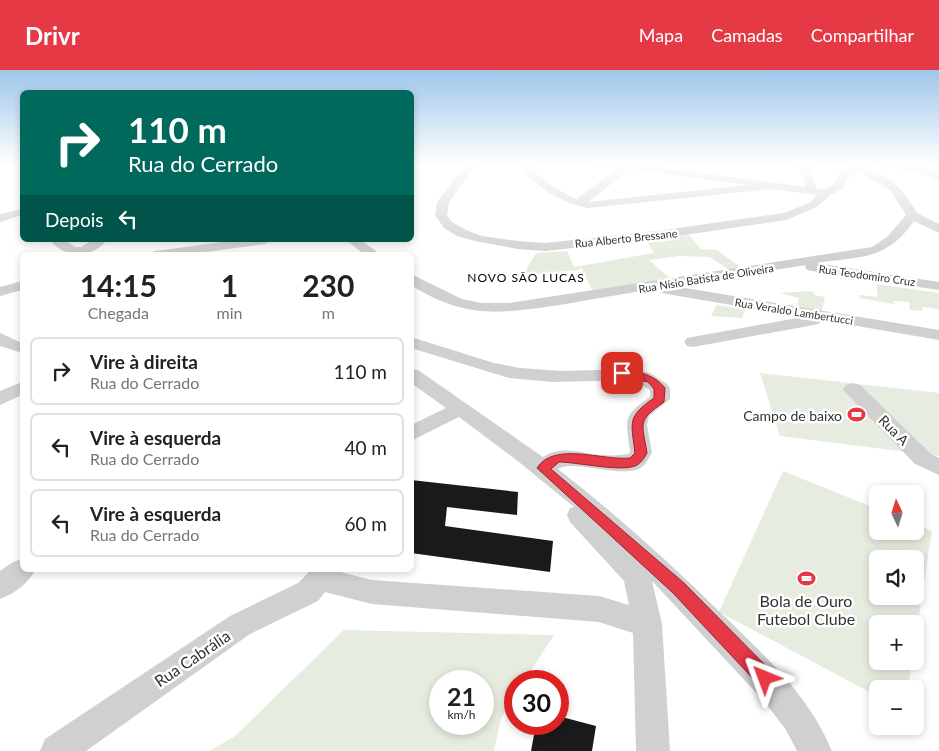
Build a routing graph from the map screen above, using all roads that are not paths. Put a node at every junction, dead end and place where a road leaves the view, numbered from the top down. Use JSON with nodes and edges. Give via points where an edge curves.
{"nodes":[{"id":1,"x":448,"y":196,"type":"edge"},
{"id":2,"x":563,"y":196,"type":"edge"},
{"id":3,"x":589,"y":196,"type":"edge"},
{"id":4,"x":682,"y":196,"type":"edge"},
{"id":5,"x":823,"y":196,"type":"edge"},
{"id":6,"x":902,"y":196,"type":"edge"},
{"id":7,"x":578,"y":204,"type":"junction"},
{"id":8,"x":20,"y":213,"type":"edge"},
{"id":9,"x":912,"y":215,"type":"junction"},
{"id":10,"x":0,"y":218,"type":"edge"},
{"id":11,"x":939,"y":229,"type":"edge"},
{"id":12,"x":59,"y":242,"type":"edge"},
{"id":13,"x":98,"y":242,"type":"edge"},
{"id":14,"x":248,"y":242,"type":"edge"},
{"id":15,"x":355,"y":242,"type":"edge"},
{"id":16,"x":74,"y":252,"type":"edge"},
{"id":17,"x":78,"y":252,"type":"edge"},
{"id":18,"x":176,"y":252,"type":"edge"},
{"id":19,"x":370,"y":252,"type":"edge"},
{"id":20,"x":795,"y":264,"type":"junction"},
{"id":21,"x":414,"y":280,"type":"edge"},
{"id":22,"x":939,"y":286,"type":"edge"},
{"id":23,"x":650,"y":287,"type":"junction"},
{"id":24,"x":823,"y":316,"type":"junction"},
{"id":25,"x":939,"y":335,"type":"edge"},
{"id":26,"x":0,"y":338,"type":"edge"},
{"id":27,"x":693,"y":342,"type":"dead end"},
{"id":28,"x":414,"y":343,"type":"edge"},
{"id":29,"x":20,"y":348,"type":"edge"},
{"id":30,"x":414,"y":376,"type":"edge"},
{"id":31,"x":20,"y":389,"type":"edge"},
{"id":32,"x":853,"y":389,"type":"dead end"},
{"id":33,"x":0,"y":399,"type":"edge"},
{"id":34,"x":459,"y":409,"type":"junction"},
{"id":35,"x":414,"y":432,"type":"edge"},
{"id":36,"x":939,"y":467,"type":"edge"},
{"id":37,"x":543,"y":468,"type":"junction"},
{"id":38,"x":573,"y":509,"type":"dead end"},
{"id":39,"x":20,"y":572,"type":"edge"},
{"id":40,"x":324,"y":574,"type":"edge"},
{"id":41,"x":0,"y":587,"type":"edge"},
{"id":42,"x":647,"y":624,"type":"junction"},
{"id":43,"x":57,"y":751,"type":"edge"},
{"id":44,"x":653,"y":751,"type":"edge"},
{"id":45,"x":815,"y":751,"type":"edge"}],
"edges":[{"from":1,"to":5,"type":"street","name":"Rua Alberto Bressane","via":[[440,214],[445,222],[461,233],[526,247],[657,236],[760,222],[802,210]]},
{"from":2,"to":7,"type":"street"},
{"from":3,"to":7,"type":"street"},
{"from":4,"to":7,"type":"street","via":[[599,205]]},
{"from":6,"to":9,"type":"street"},
{"from":8,"to":10,"type":"street"},
{"from":9,"to":11,"type":"street"},
{"from":9,"to":20,"type":"street","name":"Rua Nísio Batista de Oliveira","via":[[886,246]]},
{"from":12,"to":16,"type":"street"},
{"from":13,"to":17,"type":"street"},
{"from":14,"to":18,"type":"street"},
{"from":15,"to":19,"type":"street"},
{"from":20,"to":22,"type":"street","name":"Rua Teodomiro Cruz"},
{"from":20,"to":23,"type":"street","name":"Rua Nísio Batista de Oliveira"},
{"from":21,"to":23,"type":"street","name":"Rua Nísio Batista de Oliveira","via":[[450,300],[491,309]]},
{"from":23,"to":24,"type":"street","name":"Rua Veraldo Lambertucci"},
{"from":24,"to":25,"type":"street","name":"Rua Veraldo Lambertucci"},
{"from":24,"to":27,"type":"street"},
{"from":26,"to":29,"type":"street"},
{"from":28,"to":37,"type":"street","via":[[500,370],[557,376],[622,373],[652,380],[660,388],[660,399],[640,413],[637,425],[641,453],[634,462],[557,458]]},
{"from":30,"to":34,"type":"street"},
{"from":31,"to":33,"type":"street"},
{"from":32,"to":36,"type":"street","name":"Rua A","via":[[923,459]]},
{"from":34,"to":35,"type":"street"},
{"from":34,"to":37,"type":"street"},
{"from":37,"to":45,"type":"street","via":[[678,588],[746,658],[784,699]]},
{"from":38,"to":42,"type":"street","via":[[637,576]]},
{"from":39,"to":41,"type":"street"},
{"from":40,"to":42,"type":"street","via":[[372,592],[599,609]]},
{"from":40,"to":43,"type":"street","name":"Rua Cabrália","via":[[308,592],[240,626]]},
{"from":42,"to":44,"type":"street"}]}
